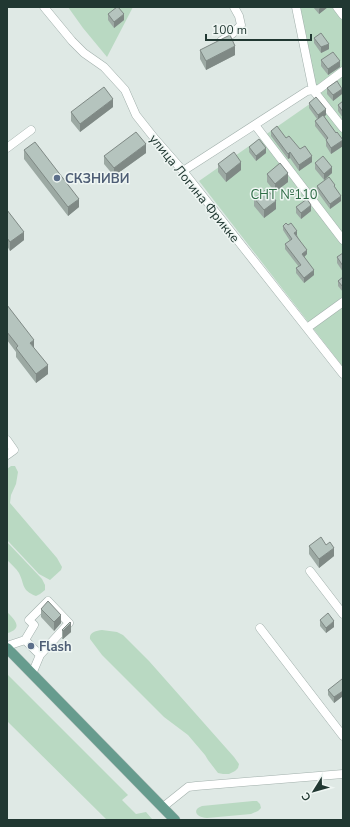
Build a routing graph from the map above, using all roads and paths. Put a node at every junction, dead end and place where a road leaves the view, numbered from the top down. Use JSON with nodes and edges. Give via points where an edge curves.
{"nodes":[{"id":1,"x":44,"y":7,"type":"edge"},
{"id":2,"x":234,"y":7,"type":"edge"},
{"id":3,"x":296,"y":7,"type":"edge"},
{"id":4,"x":337,"y":7,"type":"edge"},
{"id":5,"x":343,"y":15,"type":"edge"},
{"id":6,"x":214,"y":46,"type":"edge"},
{"id":7,"x":343,"y":71,"type":"edge"},
{"id":8,"x":313,"y":90,"type":"junction"},
{"id":9,"x":255,"y":125,"type":"junction"},
{"id":10,"x":343,"y":128,"type":"edge"},
{"id":11,"x":31,"y":130,"type":"dead end"},
{"id":12,"x":7,"y":148,"type":"edge"},
{"id":13,"x":183,"y":171,"type":"junction"},
{"id":14,"x":343,"y":240,"type":"edge"},
{"id":15,"x":343,"y":302,"type":"edge"},
{"id":16,"x":307,"y":328,"type":"junction"},
{"id":17,"x":343,"y":374,"type":"edge"},
{"id":18,"x":7,"y":440,"type":"edge"},
{"id":19,"x":7,"y":455,"type":"edge"},
{"id":20,"x":310,"y":571,"type":"dead end"},
{"id":21,"x":343,"y":614,"type":"edge"},
{"id":22,"x":260,"y":628,"type":"dead end"},
{"id":23,"x":24,"y":640,"type":"junction"},
{"id":24,"x":7,"y":647,"type":"edge"},
{"id":25,"x":40,"y":655,"type":"junction"},
{"id":26,"x":7,"y":657,"type":"edge"},
{"id":27,"x":32,"y":674,"type":"junction"},
{"id":28,"x":75,"y":721,"type":"junction"},
{"id":29,"x":343,"y":736,"type":"edge"},
{"id":30,"x":343,"y":774,"type":"edge"},
{"id":31,"x":163,"y":807,"type":"junction"},
{"id":32,"x":172,"y":819,"type":"edge"}],
"edges":[{"from":1,"to":13,"type":"street","name":"улица Логина Фрикке","via":[[72,41],[110,73],[125,90],[136,115]]},
{"from":2,"to":6,"type":"street","via":[[241,25]]},
{"from":3,"to":8,"type":"street"},
{"from":4,"to":5,"type":"street"},
{"from":7,"to":8,"type":"street","via":[[319,89]]},
{"from":8,"to":9,"type":"street","via":[[307,91]]},
{"from":8,"to":10,"type":"street"},
{"from":9,"to":13,"type":"street"},
{"from":9,"to":14,"type":"street"},
{"from":11,"to":12,"type":"street"},
{"from":13,"to":16,"type":"street","name":"улица Логина Фрикке"},
{"from":15,"to":16,"type":"street"},
{"from":16,"to":17,"type":"street","name":"улица Логина Фрикке"},
{"from":18,"to":19,"type":"street","via":[[14,450]]},
{"from":20,"to":21,"type":"street"},
{"from":22,"to":29,"type":"street"},
{"from":23,"to":24,"type":"street"},
{"from":23,"to":25,"type":"street"},
{"from":23,"to":25,"type":"street","via":[[34,625],[29,620],[48,601],[69,623]]},
{"from":24,"to":27,"type":"main road"},
{"from":25,"to":27,"type":"street"},
{"from":26,"to":28,"type":"main road"},
{"from":27,"to":28,"type":"main road"},
{"from":28,"to":31,"type":"main road"},
{"from":28,"to":32,"type":"main road"},
{"from":30,"to":31,"type":"street","via":[[188,787]]},
{"from":31,"to":32,"type":"main road"}]}
